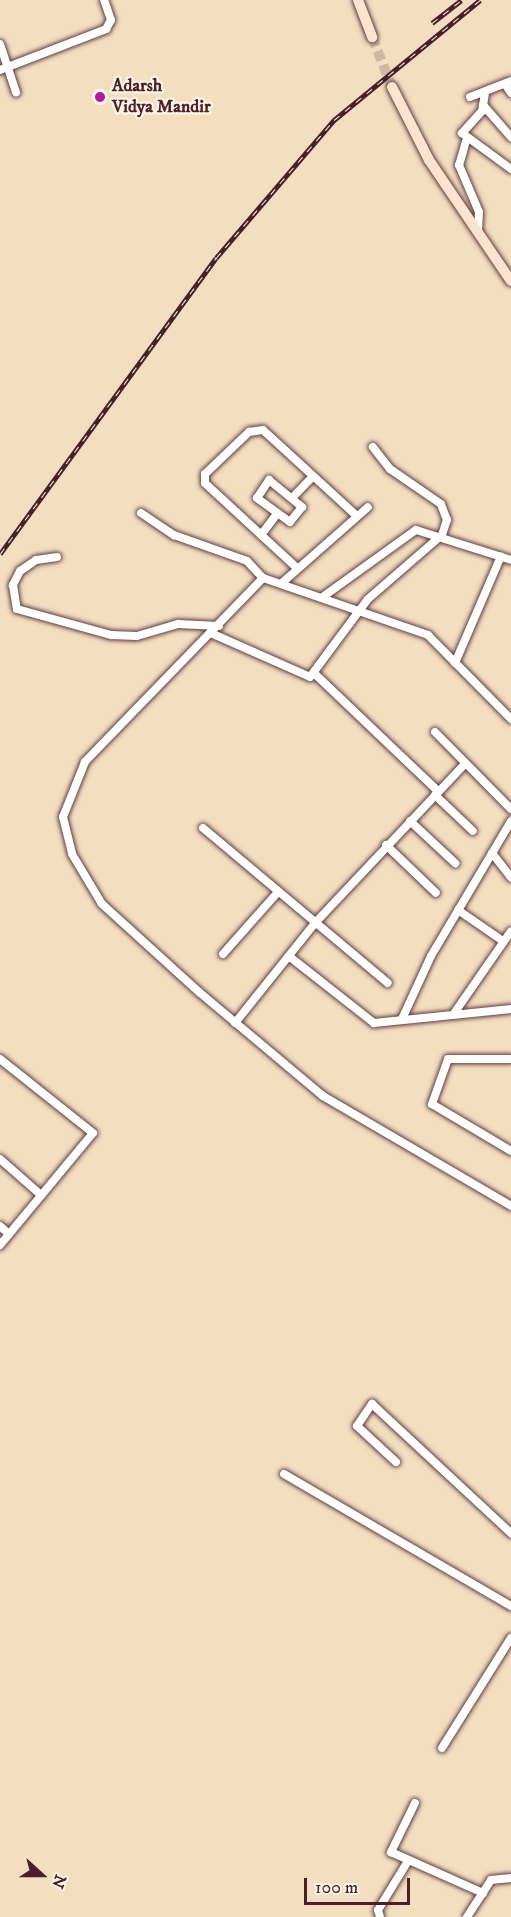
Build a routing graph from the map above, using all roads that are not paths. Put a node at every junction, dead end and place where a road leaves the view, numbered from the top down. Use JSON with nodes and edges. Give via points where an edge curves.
{"nodes":[{"id":1,"x":104,"y":0,"type":"edge"},
{"id":2,"x":358,"y":0,"type":"edge"},
{"id":3,"x":364,"y":0,"type":"edge"},
{"id":4,"x":0,"y":44,"type":"edge"},
{"id":5,"x":9,"y":66,"type":"junction"},
{"id":6,"x":0,"y":70,"type":"edge"},
{"id":7,"x":508,"y":82,"type":"edge"},
{"id":8,"x":395,"y":86,"type":"tunnel mouth"},
{"id":9,"x":16,"y":92,"type":"dead end"},
{"id":10,"x":485,"y":93,"type":"junction"},
{"id":11,"x":511,"y":93,"type":"edge"},
{"id":12,"x":470,"y":97,"type":"dead end"},
{"id":13,"x":483,"y":105,"type":"junction"},
{"id":14,"x":511,"y":137,"type":"edge"},
{"id":15,"x":466,"y":141,"type":"junction"},
{"id":16,"x":511,"y":169,"type":"edge"},
{"id":17,"x":479,"y":234,"type":"junction"},
{"id":18,"x":511,"y":281,"type":"edge"},
{"id":19,"x":373,"y":447,"type":"dead end"},
{"id":20,"x":313,"y":476,"type":"junction"},
{"id":21,"x":292,"y":498,"type":"junction"},
{"id":22,"x":368,"y":507,"type":"dead end"},
{"id":23,"x":141,"y":513,"type":"dead end"},
{"id":24,"x":277,"y":514,"type":"junction"},
{"id":25,"x":357,"y":516,"type":"junction"},
{"id":26,"x":442,"y":535,"type":"junction"},
{"id":27,"x":261,"y":536,"type":"junction"},
{"id":28,"x":501,"y":556,"type":"junction"},
{"id":29,"x":57,"y":557,"type":"dead end"},
{"id":30,"x":511,"y":560,"type":"edge"},
{"id":31,"x":297,"y":568,"type":"junction"},
{"id":32,"x":263,"y":578,"type":"junction"},
{"id":33,"x":283,"y":582,"type":"junction"},
{"id":34,"x":324,"y":596,"type":"junction"},
{"id":35,"x":359,"y":609,"type":"junction"},
{"id":36,"x":219,"y":626,"type":"junction"},
{"id":37,"x":213,"y":634,"type":"junction"},
{"id":38,"x":455,"y":663,"type":"junction"},
{"id":39,"x":315,"y":674,"type":"junction"},
{"id":40,"x":511,"y":719,"type":"edge"},
{"id":41,"x":435,"y":732,"type":"dead end"},
{"id":42,"x":465,"y":764,"type":"junction"},
{"id":43,"x":437,"y":793,"type":"junction"},
{"id":44,"x":511,"y":809,"type":"edge"},
{"id":45,"x":410,"y":821,"type":"junction"},
{"id":46,"x":511,"y":821,"type":"edge"},
{"id":47,"x":203,"y":828,"type":"dead end"},
{"id":48,"x":472,"y":831,"type":"dead end"},
{"id":49,"x":386,"y":845,"type":"junction"},
{"id":50,"x":492,"y":854,"type":"junction"},
{"id":51,"x":454,"y":863,"type":"dead end"},
{"id":52,"x":511,"y":877,"type":"edge"},
{"id":53,"x":278,"y":892,"type":"junction"},
{"id":54,"x":436,"y":893,"type":"dead end"},
{"id":55,"x":458,"y":910,"type":"junction"},
{"id":56,"x":316,"y":922,"type":"junction"},
{"id":57,"x":511,"y":931,"type":"edge"},
{"id":58,"x":503,"y":941,"type":"junction"},
{"id":59,"x":223,"y":954,"type":"dead end"},
{"id":60,"x":290,"y":957,"type":"junction"},
{"id":61,"x":388,"y":983,"type":"dead end"},
{"id":62,"x":511,"y":1009,"type":"edge"},
{"id":63,"x":455,"y":1012,"type":"junction"},
{"id":64,"x":402,"y":1019,"type":"junction"},
{"id":65,"x":235,"y":1023,"type":"junction"},
{"id":66,"x":0,"y":1059,"type":"edge"},
{"id":67,"x":511,"y":1059,"type":"edge"},
{"id":68,"x":511,"y":1151,"type":"edge"},
{"id":69,"x":0,"y":1160,"type":"edge"},
{"id":70,"x":41,"y":1195,"type":"junction"},
{"id":71,"x":511,"y":1206,"type":"edge"},
{"id":72,"x":0,"y":1226,"type":"edge"},
{"id":73,"x":9,"y":1234,"type":"junction"},
{"id":74,"x":0,"y":1245,"type":"edge"},
{"id":75,"x":396,"y":1462,"type":"dead end"},
{"id":76,"x":284,"y":1474,"type":"dead end"},
{"id":77,"x":511,"y":1533,"type":"edge"},
{"id":78,"x":511,"y":1606,"type":"edge"},
{"id":79,"x":511,"y":1638,"type":"edge"},
{"id":80,"x":442,"y":1748,"type":"dead end"},
{"id":81,"x":415,"y":1803,"type":"dead end"},
{"id":82,"x":408,"y":1861,"type":"junction"},
{"id":83,"x":511,"y":1878,"type":"edge"},
{"id":84,"x":483,"y":1893,"type":"junction"},
{"id":85,"x":380,"y":1917,"type":"edge"},
{"id":86,"x":467,"y":1917,"type":"edge"}],
"edges":[{"from":1,"to":5,"type":"street","via":[[111,20],[106,29]]},
{"from":2,"to":3,"type":"street","via":[[374,36]]},
{"from":4,"to":5,"type":"street"},
{"from":5,"to":6,"type":"street"},
{"from":5,"to":9,"type":"street"},
{"from":7,"to":10,"type":"street"},
{"from":7,"to":11,"type":"street"},
{"from":8,"to":17,"type":"street"},
{"from":10,"to":12,"type":"street"},
{"from":10,"to":13,"type":"street"},
{"from":13,"to":14,"type":"street"},
{"from":13,"to":15,"type":"street","via":[[462,133]]},
{"from":15,"to":16,"type":"street"},
{"from":15,"to":17,"type":"street","via":[[459,165],[479,212]]},
{"from":17,"to":18,"type":"street"},
{"from":19,"to":26,"type":"street","via":[[390,470],[441,504],[447,520]]},
{"from":20,"to":21,"type":"street"},
{"from":20,"to":25,"type":"street"},
{"from":20,"to":27,"type":"street","via":[[259,428],[205,474],[205,483]]},
{"from":21,"to":24,"type":"street","via":[[302,507],[292,521]]},
{"from":21,"to":24,"type":"street","via":[[269,480],[256,496]]},
{"from":22,"to":25,"type":"street"},
{"from":23,"to":32,"type":"street","via":[[174,535],[247,561]]},
{"from":24,"to":27,"type":"street"},
{"from":25,"to":31,"type":"street"},
{"from":26,"to":28,"type":"street"},
{"from":26,"to":34,"type":"street","via":[[411,531]]},
{"from":26,"to":35,"type":"street"},
{"from":27,"to":31,"type":"street"},
{"from":28,"to":30,"type":"street"},
{"from":28,"to":38,"type":"street"},
{"from":29,"to":36,"type":"street","via":[[36,560],[20,571],[13,585],[17,609],[111,635],[137,636],[178,624]]},
{"from":31,"to":33,"type":"street"},
{"from":32,"to":33,"type":"street"},
{"from":32,"to":36,"type":"street"},
{"from":33,"to":34,"type":"street"},
{"from":34,"to":35,"type":"street"},
{"from":35,"to":38,"type":"street","via":[[428,635]]},
{"from":35,"to":39,"type":"street"},
{"from":36,"to":37,"type":"street"},
{"from":37,"to":39,"type":"street","via":[[303,676]]},
{"from":37,"to":65,"type":"street","via":[[85,762],[63,817],[72,854],[102,904]]},
{"from":38,"to":40,"type":"street"},
{"from":39,"to":43,"type":"street"},
{"from":41,"to":42,"type":"street"},
{"from":42,"to":43,"type":"street"},
{"from":42,"to":44,"type":"street"},
{"from":43,"to":45,"type":"street"},
{"from":43,"to":48,"type":"street"},
{"from":45,"to":49,"type":"street"},
{"from":45,"to":51,"type":"street"},
{"from":46,"to":50,"type":"street"},
{"from":47,"to":53,"type":"street"},
{"from":49,"to":54,"type":"street"},
{"from":49,"to":56,"type":"street"},
{"from":50,"to":52,"type":"street"},
{"from":50,"to":55,"type":"street"},
{"from":53,"to":56,"type":"street"},
{"from":53,"to":59,"type":"street"},
{"from":55,"to":58,"type":"street"},
{"from":55,"to":64,"type":"street"},
{"from":56,"to":60,"type":"street"},
{"from":56,"to":61,"type":"street"},
{"from":57,"to":58,"type":"street"},
{"from":58,"to":63,"type":"street"},
{"from":60,"to":64,"type":"street","via":[[364,1018],[374,1023]]},
{"from":60,"to":65,"type":"street"},
{"from":62,"to":63,"type":"street"},
{"from":63,"to":64,"type":"street"},
{"from":65,"to":71,"type":"street","via":[[323,1096]]},
{"from":66,"to":70,"type":"street","via":[[93,1133]]},
{"from":67,"to":68,"type":"street","via":[[448,1059],[432,1104]]},
{"from":69,"to":70,"type":"street"},
{"from":70,"to":73,"type":"street"},
{"from":72,"to":73,"type":"street"},
{"from":73,"to":74,"type":"street"},
{"from":75,"to":77,"type":"street","via":[[357,1426],[372,1404]]},
{"from":76,"to":78,"type":"street"},
{"from":79,"to":80,"type":"street"},
{"from":81,"to":82,"type":"street","via":[[391,1852]]},
{"from":82,"to":84,"type":"street"},
{"from":82,"to":85,"type":"street","via":[[378,1910]]},
{"from":83,"to":84,"type":"street","via":[[491,1880]]},
{"from":84,"to":86,"type":"street"}]}
